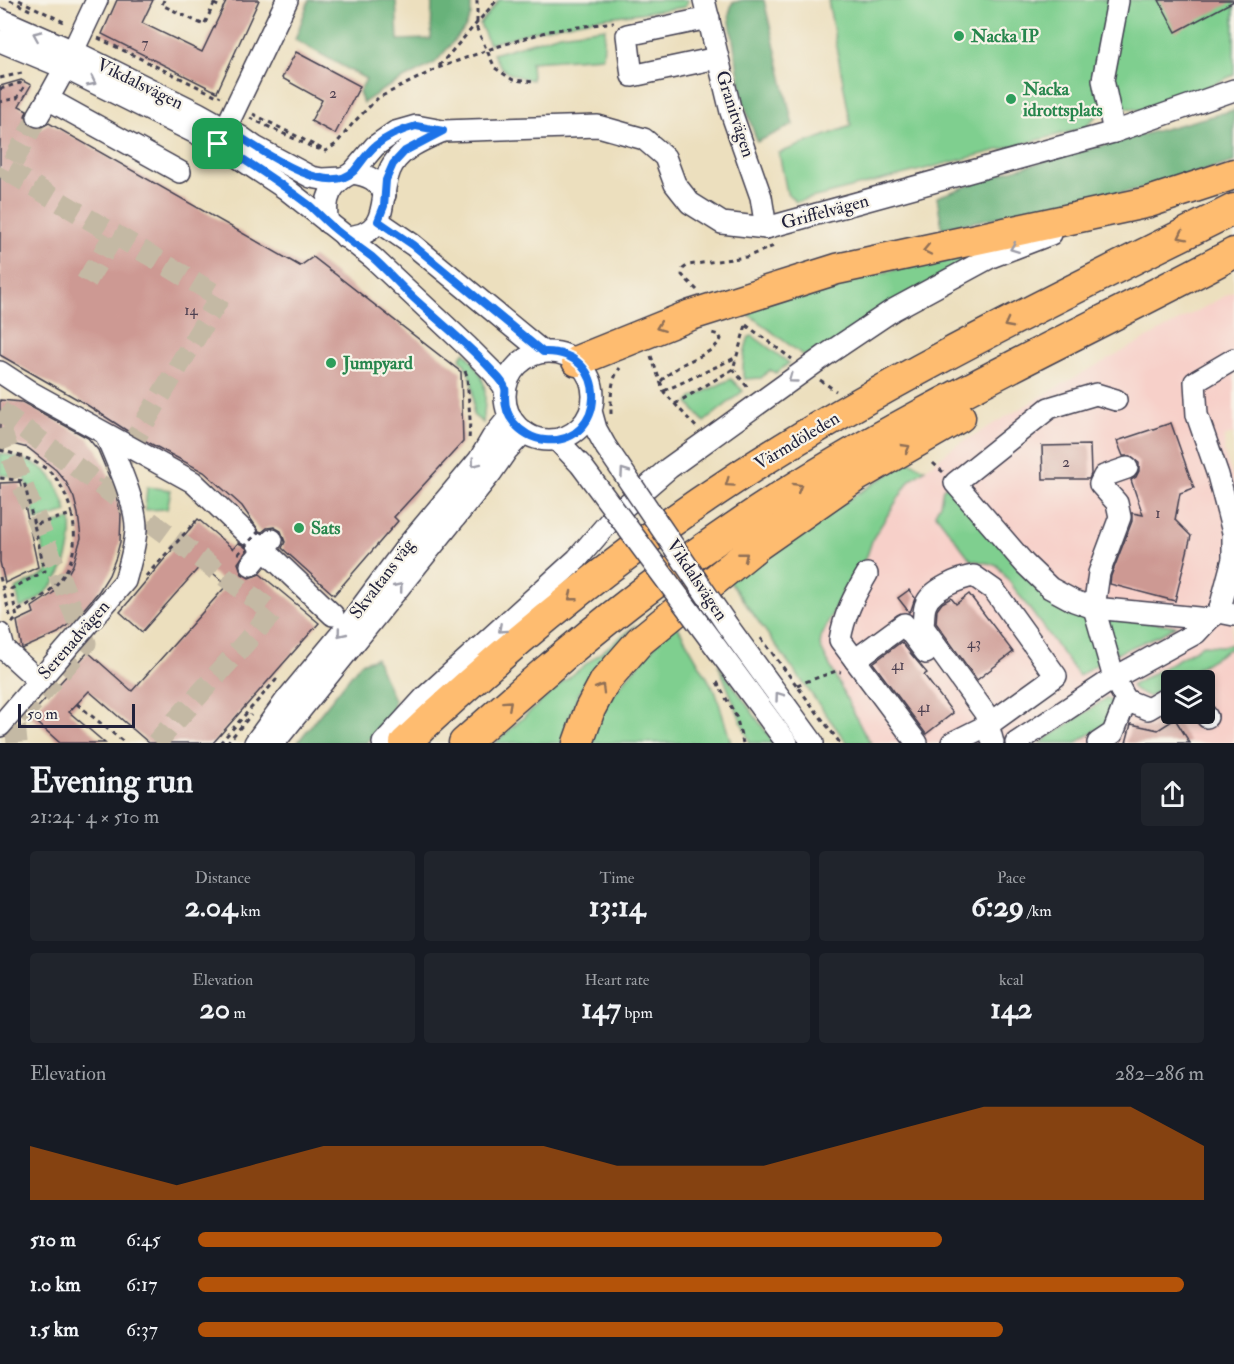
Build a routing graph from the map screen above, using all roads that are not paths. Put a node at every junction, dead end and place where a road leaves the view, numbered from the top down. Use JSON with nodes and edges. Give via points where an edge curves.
{"nodes":[{"id":1,"x":97,"y":0,"type":"edge"},
{"id":2,"x":287,"y":0,"type":"edge"},
{"id":3,"x":1118,"y":1,"type":"edge"},
{"id":4,"x":706,"y":9,"type":"edge"},
{"id":5,"x":0,"y":19,"type":"edge"},
{"id":6,"x":0,"y":41,"type":"edge"},
{"id":7,"x":717,"y":58,"type":"junction"},
{"id":8,"x":69,"y":59,"type":"junction"},
{"id":9,"x":1234,"y":90,"type":"edge"},
{"id":10,"x":227,"y":118,"type":"junction"},
{"id":11,"x":443,"y":131,"type":"junction"},
{"id":12,"x":1114,"y":132,"type":"junction"},
{"id":13,"x":180,"y":172,"type":"dead end"},
{"id":14,"x":1234,"y":174,"type":"edge"},
{"id":15,"x":347,"y":175,"type":"junction"},
{"id":16,"x":385,"y":195,"type":"junction"},
{"id":17,"x":1149,"y":202,"type":"junction"},
{"id":18,"x":1234,"y":209,"type":"edge"},
{"id":19,"x":378,"y":221,"type":"junction"},
{"id":20,"x":328,"y":223,"type":"junction"},
{"id":21,"x":345,"y":237,"type":"junction"},
{"id":22,"x":771,"y":237,"type":"junction"},
{"id":23,"x":1234,"y":253,"type":"edge"},
{"id":24,"x":1234,"y":267,"type":"edge"},
{"id":25,"x":543,"y":352,"type":"junction"},
{"id":26,"x":1234,"y":359,"type":"edge"},
{"id":27,"x":578,"y":361,"type":"junction"},
{"id":28,"x":0,"y":372,"type":"edge"},
{"id":29,"x":505,"y":388,"type":"junction"},
{"id":30,"x":1116,"y":400,"type":"dead end"},
{"id":31,"x":591,"y":411,"type":"junction"},
{"id":32,"x":510,"y":416,"type":"junction"},
{"id":33,"x":524,"y":432,"type":"junction"},
{"id":34,"x":106,"y":435,"type":"junction"},
{"id":35,"x":557,"y":440,"type":"junction"},
{"id":36,"x":1127,"y":468,"type":"dead end"},
{"id":37,"x":867,"y":574,"type":"dead end"},
{"id":38,"x":1094,"y":608,"type":"junction"},
{"id":39,"x":333,"y":615,"type":"dead end"},
{"id":40,"x":1221,"y":615,"type":"edge"},
{"id":41,"x":8,"y":630,"type":"edge"},
{"id":42,"x":852,"y":666,"type":"junction"},
{"id":43,"x":1114,"y":678,"type":"junction"},
{"id":44,"x":39,"y":681,"type":"junction"},
{"id":45,"x":283,"y":691,"type":"junction"},
{"id":46,"x":1126,"y":700,"type":"junction"},
{"id":47,"x":1161,"y":701,"type":"edge"},
{"id":48,"x":0,"y":726,"type":"edge"},
{"id":49,"x":989,"y":727,"type":"edge"},
{"id":50,"x":279,"y":739,"type":"edge"},
{"id":51,"x":578,"y":742,"type":"edge"},
{"id":52,"x":245,"y":743,"type":"edge"},
{"id":53,"x":255,"y":743,"type":"edge"},
{"id":54,"x":383,"y":743,"type":"edge"},
{"id":55,"x":405,"y":743,"type":"edge"},
{"id":56,"x":464,"y":743,"type":"edge"},
{"id":57,"x":787,"y":743,"type":"edge"},
{"id":58,"x":813,"y":743,"type":"edge"},
{"id":59,"x":917,"y":743,"type":"edge"},
{"id":60,"x":952,"y":743,"type":"edge"},
{"id":61,"x":1016,"y":743,"type":"edge"},
{"id":62,"x":1098,"y":743,"type":"edge"}],
"edges":[{"from":1,"to":8,"type":"street"},
{"from":2,"to":10,"type":"street"},
{"from":3,"to":12,"type":"street","via":[[1103,80]]},
{"from":4,"to":7,"type":"street","name":"Granitvägen"},
{"from":4,"to":7,"type":"street","via":[[627,35],[632,76]]},
{"from":8,"to":5,"type":"street","name":"Vikdalsvägen","one_way":true},
{"from":6,"to":8,"type":"street","name":"Vikdalsvägen"},
{"from":7,"to":22,"type":"street","name":"Granitvägen"},
{"from":8,"to":10,"type":"street","name":"Vikdalsvägen"},
{"from":8,"to":13,"type":"street","via":[[43,107]]},
{"from":9,"to":12,"type":"street","name":"Griffelvägen"},
{"from":10,"to":15,"type":"street","name":"Vikdalsvägen","via":[[255,147],[311,177]]},
{"from":10,"to":20,"type":"street","name":"Vikdalsvägen","via":[[286,189]]},
{"from":11,"to":15,"type":"street","name":"Griffelvägen","via":[[416,126],[395,132]]},
{"from":11,"to":16,"type":"street","name":"Griffelvägen","via":[[405,151],[393,164]]},
{"from":11,"to":22,"type":"street","name":"Griffelvägen","via":[[598,126],[644,139],[665,157],[675,184],[690,203],[722,223]]},
{"from":12,"to":22,"type":"street","name":"Griffelvägen"},
{"from":14,"to":17,"type":"highway"},
{"from":15,"to":16,"type":"street","name":"Vikdalsvägen","via":[[371,178]]},
{"from":15,"to":20,"type":"street","via":[[326,199]]},
{"from":16,"to":19,"type":"street"},
{"from":17,"to":27,"type":"highway","one_way":true,"via":[[837,269],[691,315]]},
{"from":17,"to":54,"type":"street","one_way":true,"via":[[992,257],[893,310],[826,355],[669,468],[616,514],[577,559],[425,697]]},
{"from":18,"to":55,"type":"highway","name":"Värmdöleden","one_way":true,"via":[[880,391],[740,476],[640,544],[537,624]]},
{"from":19,"to":21,"type":"street","via":[[366,232]]},
{"from":19,"to":25,"type":"street"},
{"from":20,"to":21,"type":"street","name":"Vikdalsvägen"},
{"from":21,"to":29,"type":"street","name":"Vikdalsvägen","via":[[467,346]]},
{"from":56,"to":23,"type":"highway","one_way":true,"via":[[630,602],[758,512],[873,441]]},
{"from":51,"to":24,"type":"highway","one_way":true,"via":[[605,681],[640,641],[758,545],[854,478]]},
{"from":25,"to":27,"type":"street","via":[[561,353]]},
{"from":25,"to":29,"type":"street","via":[[518,364]]},
{"from":26,"to":40,"type":"street","via":[[1195,382],[1197,416],[1233,532],[1233,559]]},
{"from":27,"to":31,"type":"street","via":[[592,384]]},
{"from":28,"to":34,"type":"street","via":[[29,398]]},
{"from":29,"to":32,"type":"street"},
{"from":30,"to":38,"type":"street","via":[[1096,394],[1048,408],[955,483],[1050,588]]},
{"from":31,"to":35,"type":"street","via":[[574,433]]},
{"from":58,"to":31,"type":"street","name":"Vikdalsvägen","one_way":true,"bridge":true,"via":[[606,447]]},
{"from":32,"to":33,"type":"street"},
{"from":32,"to":45,"type":"street","name":"Skvaltans väg","one_way":true,"via":[[345,628]]},
{"from":33,"to":35,"type":"street","via":[[540,439]]},
{"from":50,"to":33,"type":"street","name":"Skvaltans väg","one_way":true},
{"from":34,"to":39,"type":"street","via":[[164,461],[193,482]]},
{"from":34,"to":44,"type":"street","name":"Serenadvägen","via":[[128,489],[136,528],[125,581]]},
{"from":35,"to":57,"type":"street","name":"Vikdalsvägen","bridge":true,"via":[[581,465]]},
{"from":36,"to":38,"type":"street","via":[[1104,476],[1100,484],[1117,503],[1120,517],[1099,573]]},
{"from":37,"to":42,"type":"street","via":[[853,598],[840,640]]},
{"from":38,"to":40,"type":"street"},
{"from":38,"to":43,"type":"street"},
{"from":40,"to":43,"type":"street"},
{"from":41,"to":44,"type":"street","via":[[4,649]]},
{"from":42,"to":49,"type":"street","via":[[904,624],[973,716]]},
{"from":42,"to":59,"type":"street"},
{"from":43,"to":46,"type":"street"},
{"from":43,"to":61,"type":"street"},
{"from":44,"to":48,"type":"street","name":"Serenadvägen"},
{"from":45,"to":52,"type":"street"},
{"from":45,"to":53,"type":"street","name":"Skvaltans väg"},
{"from":46,"to":47,"type":"street","via":[[1148,709]]},
{"from":46,"to":62,"type":"street","via":[[1113,733]]},
{"from":49,"to":49,"type":"street","via":[[1056,676],[994,590],[975,576],[947,585],[926,603],[923,627]]},
{"from":49,"to":60,"type":"street"}]}
